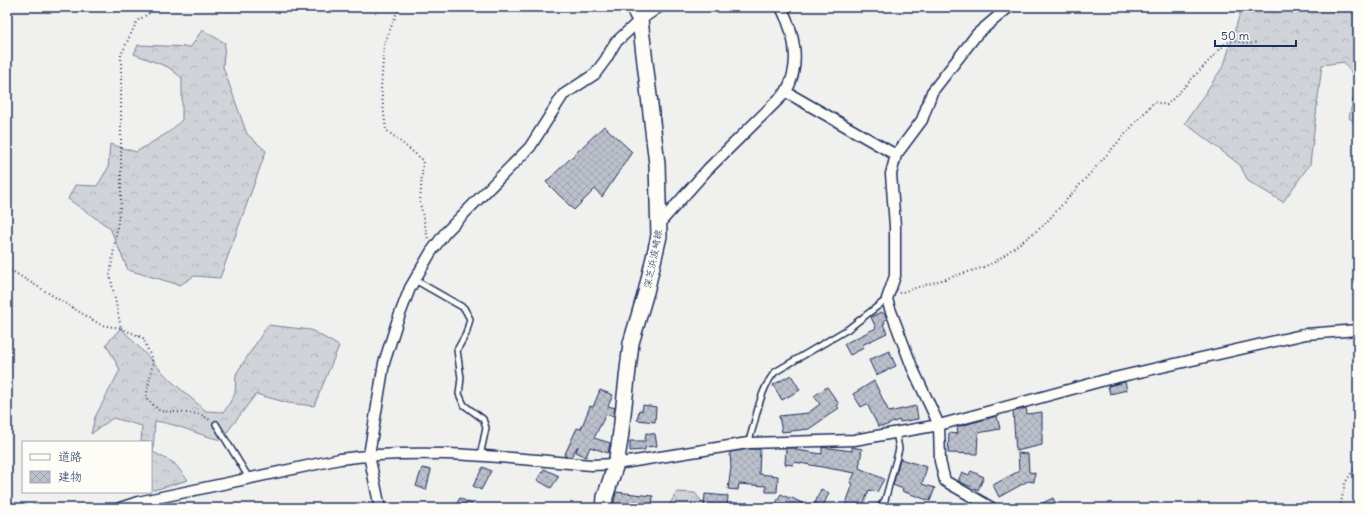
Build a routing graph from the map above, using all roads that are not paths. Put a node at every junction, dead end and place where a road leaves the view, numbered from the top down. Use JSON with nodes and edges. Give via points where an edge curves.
{"nodes":[{"id":1,"x":659,"y":7,"type":"edge"},
{"id":2,"x":781,"y":7,"type":"edge"},
{"id":3,"x":1009,"y":7,"type":"edge"},
{"id":4,"x":637,"y":13,"type":"edge"},
{"id":5,"x":786,"y":92,"type":"junction"},
{"id":6,"x":896,"y":155,"type":"junction"},
{"id":7,"x":660,"y":224,"type":"junction"},
{"id":8,"x":415,"y":280,"type":"junction"},
{"id":9,"x":887,"y":298,"type":"junction"},
{"id":10,"x":1358,"y":330,"type":"edge"},
{"id":11,"x":216,"y":424,"type":"road end"},
{"id":12,"x":939,"y":425,"type":"junction"},
{"id":13,"x":896,"y":432,"type":"junction"},
{"id":14,"x":748,"y":443,"type":"junction"},
{"id":15,"x":369,"y":455,"type":"junction"},
{"id":16,"x":480,"y":456,"type":"junction"},
{"id":17,"x":616,"y":464,"type":"junction"},
{"id":18,"x":249,"y":478,"type":"junction"},
{"id":19,"x":120,"y":508,"type":"edge"},
{"id":20,"x":380,"y":508,"type":"edge"},
{"id":21,"x":604,"y":508,"type":"edge"},
{"id":22,"x":879,"y":508,"type":"edge"},
{"id":23,"x":992,"y":508,"type":"edge"}],
"edges":[{"from":1,"to":4,"type":"street"},
{"from":2,"to":5,"type":"street","via":[[794,48],[793,80]]},
{"from":3,"to":6,"type":"street","via":[[977,34],[932,92],[922,120]]},
{"from":4,"to":7,"type":"main road","name":"深芝浜波崎線","via":[[657,164]]},
{"from":4,"to":8,"type":"street","via":[[595,74],[563,94],[530,147],[445,233]]},
{"from":5,"to":6,"type":"street"},
{"from":5,"to":7,"type":"street","via":[[708,169]]},
{"from":6,"to":9,"type":"street","via":[[890,174],[895,226],[895,276]]},
{"from":7,"to":17,"type":"main road","name":"深芝浜波崎線","via":[[646,292],[631,343]]},
{"from":8,"to":15,"type":"street","via":[[397,322],[384,363]]},
{"from":8,"to":16,"type":"lane","via":[[464,308],[470,319],[466,334],[457,350],[461,378],[459,394],[464,405],[483,419],[486,428]]},
{"from":9,"to":12,"type":"street","via":[[912,367]]},
{"from":9,"to":14,"type":"lane","via":[[848,329],[774,372],[759,403]]},
{"from":10,"to":12,"type":"street","via":[[1306,334],[1213,355],[1105,380]]},
{"from":11,"to":18,"type":"lane"},
{"from":12,"to":13,"type":"street"},
{"from":12,"to":23,"type":"street","via":[[940,460],[945,481]]},
{"from":13,"to":14,"type":"street","via":[[854,440]]},
{"from":13,"to":22,"type":"lane","via":[[898,449],[885,500]]},
{"from":14,"to":17,"type":"street"},
{"from":15,"to":16,"type":"street","via":[[413,452]]},
{"from":15,"to":18,"type":"street"},
{"from":15,"to":20,"type":"street"},
{"from":16,"to":17,"type":"street","via":[[592,465]]},
{"from":17,"to":21,"type":"main road","name":"深芝浜波崎線"},
{"from":18,"to":19,"type":"street"}]}
